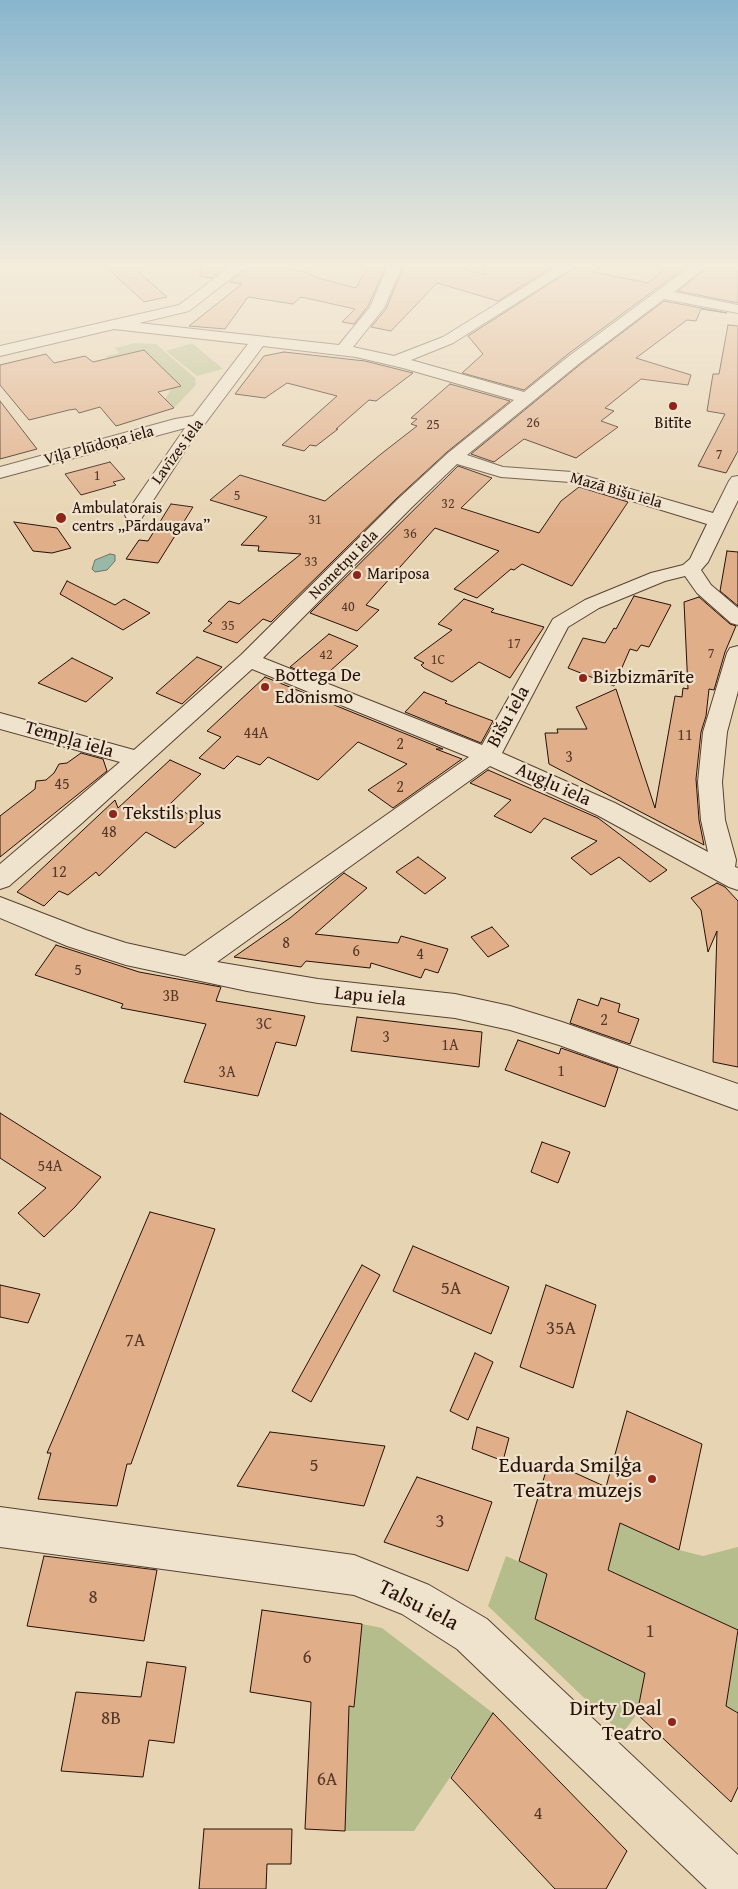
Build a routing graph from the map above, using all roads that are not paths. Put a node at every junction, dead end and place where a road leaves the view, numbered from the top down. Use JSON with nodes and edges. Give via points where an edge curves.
{"nodes":[{"id":1,"x":250,"y":354,"type":"edge"},
{"id":2,"x":363,"y":354,"type":"edge"},
{"id":3,"x":413,"y":354,"type":"edge"},
{"id":4,"x":582,"y":354,"type":"edge"},
{"id":5,"x":396,"y":361,"type":"junction"},
{"id":6,"x":526,"y":398,"type":"junction"},
{"id":7,"x":198,"y":421,"type":"junction"},
{"id":8,"x":454,"y":457,"type":"junction"},
{"id":9,"x":3,"y":477,"type":"edge"},
{"id":10,"x":738,"y":481,"type":"edge"},
{"id":11,"x":134,"y":514,"type":"dead end"},
{"id":12,"x":718,"y":521,"type":"junction"},
{"id":13,"x":690,"y":570,"type":"junction"},
{"id":14,"x":738,"y":619,"type":"edge"},
{"id":15,"x":738,"y":653,"type":"edge"},
{"id":16,"x":249,"y":660,"type":"junction"},
{"id":17,"x":0,"y":721,"type":"edge"},
{"id":18,"x":488,"y":756,"type":"junction"},
{"id":19,"x":139,"y":759,"type":"junction"},
{"id":20,"x":730,"y":875,"type":"edge"},
{"id":21,"x":0,"y":879,"type":"edge"},
{"id":22,"x":0,"y":907,"type":"edge"},
{"id":23,"x":190,"y":967,"type":"junction"},
{"id":24,"x":738,"y":1097,"type":"edge"},
{"id":25,"x":0,"y":1527,"type":"edge"},
{"id":26,"x":738,"y":1887,"type":"edge"}],
"edges":[{"from":1,"to":7,"type":"street","name":"Lavīzes iela"},
{"from":2,"to":5,"type":"street"},
{"from":3,"to":5,"type":"street"},
{"from":4,"to":6,"type":"street","name":"Nometņu iela"},
{"from":5,"to":6,"type":"street"},
{"from":6,"to":8,"type":"street","name":"Nometņu iela"},
{"from":7,"to":9,"type":"street","name":"Viļa Plūdoņa iela","via":[[181,423]]},
{"from":7,"to":11,"type":"street","name":"Lavīzes iela"},
{"from":8,"to":12,"type":"street","name":"Mazā Bišu iela","via":[[501,472],[572,477]]},
{"from":8,"to":16,"type":"street","name":"Nometņu iela"},
{"from":10,"to":12,"type":"street"},
{"from":12,"to":13,"type":"street","via":[[698,562]]},
{"from":13,"to":14,"type":"street","via":[[704,589]]},
{"from":13,"to":18,"type":"street","name":"Bišu iela","via":[[658,577],[592,604],[560,624]]},
{"from":15,"to":20,"type":"street","via":[[715,732],[710,782],[713,820]]},
{"from":16,"to":18,"type":"street","name":"Augļu iela"},
{"from":16,"to":19,"type":"street","name":"Nometņu iela"},
{"from":17,"to":19,"type":"street","name":"Tempļa iela"},
{"from":18,"to":20,"type":"street","name":"Augļu iela","via":[[606,809]]},
{"from":18,"to":23,"type":"street","name":"Bišu iela"},
{"from":19,"to":21,"type":"street","name":"Nometņu iela"},
{"from":22,"to":23,"type":"street","name":"Lapu iela","via":[[126,954]]},
{"from":23,"to":24,"type":"street","name":"Lapu iela","via":[[247,980],[455,1006],[510,1018]]},
{"from":25,"to":26,"type":"street","name":"Talsu iela","via":[[354,1575],[415,1599],[472,1634]]}]}
